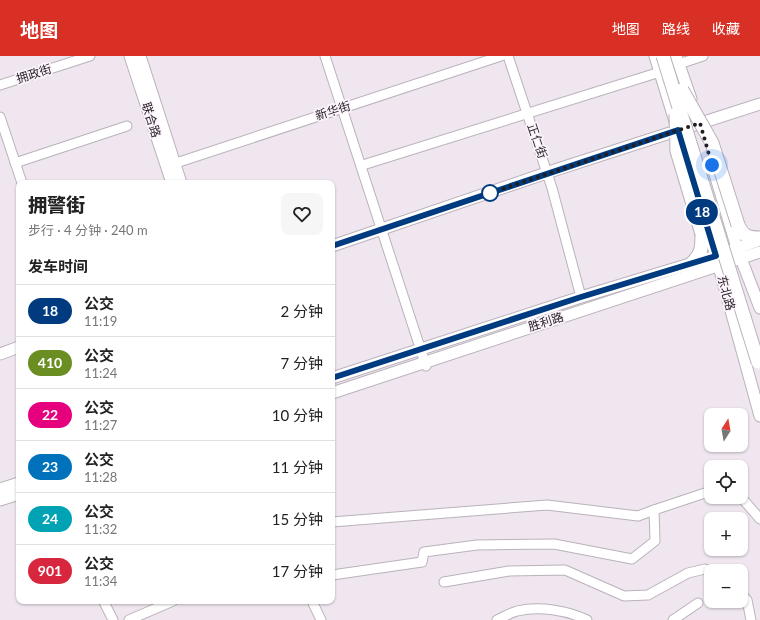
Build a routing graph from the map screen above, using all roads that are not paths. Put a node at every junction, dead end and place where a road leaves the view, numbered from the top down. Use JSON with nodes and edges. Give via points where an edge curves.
{"nodes":[{"id":1,"x":90,"y":56,"type":"edge"},
{"id":2,"x":130,"y":56,"type":"edge"},
{"id":3,"x":140,"y":56,"type":"edge"},
{"id":4,"x":325,"y":56,"type":"edge"},
{"id":5,"x":501,"y":56,"type":"edge"},
{"id":6,"x":508,"y":56,"type":"edge"},
{"id":7,"x":656,"y":56,"type":"edge"},
{"id":8,"x":663,"y":56,"type":"edge"},
{"id":9,"x":703,"y":56,"type":"edge"},
{"id":10,"x":676,"y":59,"type":"edge"},
{"id":11,"x":660,"y":72,"type":"junction"},
{"id":12,"x":0,"y":85,"type":"edge"},
{"id":13,"x":679,"y":91,"type":"junction"},
{"id":14,"x":760,"y":104,"type":"edge"},
{"id":15,"x":342,"y":108,"type":"junction"},
{"id":16,"x":527,"y":114,"type":"junction"},
{"id":17,"x":0,"y":118,"type":"edge"},
{"id":18,"x":700,"y":123,"type":"junction"},
{"id":19,"x":127,"y":126,"type":"dead end"},
{"id":20,"x":678,"y":130,"type":"junction"},
{"id":21,"x":15,"y":163,"type":"junction"},
{"id":22,"x":171,"y":164,"type":"junction"},
{"id":23,"x":366,"y":164,"type":"dead end"},
{"id":24,"x":547,"y":173,"type":"junction"},
{"id":25,"x":21,"y":180,"type":"edge"},
{"id":26,"x":172,"y":180,"type":"edge"},
{"id":27,"x":179,"y":180,"type":"edge"},
{"id":28,"x":382,"y":230,"type":"junction"},
{"id":29,"x":760,"y":239,"type":"edge"},
{"id":30,"x":335,"y":245,"type":"edge"},
{"id":31,"x":760,"y":252,"type":"edge"},
{"id":32,"x":739,"y":253,"type":"junction"},
{"id":33,"x":717,"y":261,"type":"junction"},
{"id":34,"x":691,"y":264,"type":"junction"},
{"id":35,"x":581,"y":297,"type":"junction"},
{"id":36,"x":760,"y":308,"type":"edge"},
{"id":37,"x":760,"y":340,"type":"edge"},
{"id":38,"x":16,"y":348,"type":"edge"},
{"id":39,"x":420,"y":349,"type":"junction"},
{"id":40,"x":0,"y":354,"type":"edge"},
{"id":41,"x":425,"y":364,"type":"junction"},
{"id":42,"x":759,"y":365,"type":"edge"},
{"id":43,"x":335,"y":377,"type":"edge"},
{"id":44,"x":335,"y":392,"type":"edge"},
{"id":45,"x":760,"y":416,"type":"edge"},
{"id":46,"x":16,"y":484,"type":"edge"},
{"id":47,"x":0,"y":489,"type":"edge"},
{"id":48,"x":704,"y":493,"type":"edge"},
{"id":49,"x":16,"y":495,"type":"edge"},
{"id":50,"x":0,"y":500,"type":"edge"},
{"id":51,"x":747,"y":504,"type":"edge"},
{"id":52,"x":654,"y":510,"type":"junction"},
{"id":53,"x":760,"y":519,"type":"edge"},
{"id":54,"x":335,"y":522,"type":"edge"},
{"id":55,"x":704,"y":569,"type":"edge"},
{"id":56,"x":335,"y":575,"type":"edge"},
{"id":57,"x":444,"y":582,"type":"dead end"},
{"id":58,"x":698,"y":603,"type":"dead end"},
{"id":59,"x":105,"y":604,"type":"edge"},
{"id":60,"x":166,"y":604,"type":"edge"},
{"id":61,"x":313,"y":604,"type":"edge"},
{"id":62,"x":748,"y":605,"type":"edge"},
{"id":63,"x":113,"y":620,"type":"edge"},
{"id":64,"x":129,"y":620,"type":"edge"},
{"id":65,"x":321,"y":620,"type":"edge"},
{"id":66,"x":497,"y":620,"type":"edge"},
{"id":67,"x":587,"y":620,"type":"edge"},
{"id":68,"x":673,"y":620,"type":"edge"},
{"id":69,"x":751,"y":620,"type":"edge"}],
"edges":[{"from":1,"to":12,"type":"street","name":"拥政街"},
{"from":2,"to":22,"type":"main road","name":"联合路"},
{"from":3,"to":22,"type":"main road","name":"联合路"},
{"from":4,"to":15,"type":"street"},
{"from":5,"to":15,"type":"street","name":"新华街"},
{"from":6,"to":16,"type":"street","name":"正仁街"},
{"from":7,"to":11,"type":"main road","name":"东北路"},
{"from":8,"to":13,"type":"highway","name":"东北路","bridge":true},
{"from":9,"to":10,"type":"street"},
{"from":10,"to":13,"type":"highway","name":"东北路"},
{"from":10,"to":18,"type":"main road","name":"东北路"},
{"from":11,"to":16,"type":"street"},
{"from":11,"to":20,"type":"main road","name":"东北路"},
{"from":13,"to":29,"type":"highway","bridge":true,"via":[[712,143],[742,233],[750,238]]},
{"from":13,"to":34,"type":"highway","bridge":true,"via":[[677,151],[702,234],[702,249],[698,258]]},
{"from":13,"to":37,"type":"highway","name":"东北路","bridge":true},
{"from":13,"to":42,"type":"highway","name":"东北路","bridge":true},
{"from":14,"to":18,"type":"main road"},
{"from":15,"to":22,"type":"street","name":"新华街"},
{"from":15,"to":28,"type":"street"},
{"from":16,"to":23,"type":"street"},
{"from":16,"to":24,"type":"street","name":"正仁街"},
{"from":17,"to":21,"type":"street"},
{"from":18,"to":20,"type":"main road"},
{"from":18,"to":32,"type":"main road","name":"东北路"},
{"from":19,"to":21,"type":"street"},
{"from":20,"to":24,"type":"main road"},
{"from":20,"to":33,"type":"main road","name":"东北路"},
{"from":21,"to":25,"type":"street"},
{"from":22,"to":26,"type":"main road","name":"联合路"},
{"from":22,"to":27,"type":"main road","name":"联合路"},
{"from":24,"to":28,"type":"main road"},
{"from":24,"to":35,"type":"street","name":"正仁街"},
{"from":28,"to":30,"type":"main road"},
{"from":28,"to":39,"type":"street"},
{"from":29,"to":32,"type":"main road","name":"胜利路"},
{"from":31,"to":32,"type":"main road","name":"胜利路"},
{"from":32,"to":33,"type":"main road","name":"胜利路"},
{"from":32,"to":36,"type":"main road","name":"东北路"},
{"from":33,"to":34,"type":"main road","name":"胜利路"},
{"from":33,"to":41,"type":"main road","name":"胜利路"},
{"from":33,"to":45,"type":"main road","name":"东北路"},
{"from":34,"to":35,"type":"main road","name":"胜利路"},
{"from":35,"to":39,"type":"main road","name":"胜利路"},
{"from":38,"to":40,"type":"main road"},
{"from":39,"to":41,"type":"street"},
{"from":39,"to":43,"type":"main road","name":"胜利路"},
{"from":41,"to":44,"type":"main road","name":"胜利路"},
{"from":46,"to":47,"type":"main road"},
{"from":48,"to":52,"type":"street"},
{"from":49,"to":50,"type":"main road"},
{"from":51,"to":53,"type":"street"},
{"from":52,"to":54,"type":"street","via":[[638,516],[547,505]]},
{"from":52,"to":56,"type":"street","via":[[655,541],[632,559],[554,544],[477,545],[424,552],[422,562]]},
{"from":55,"to":57,"type":"street","via":[[688,573],[648,595],[624,596],[565,570],[509,571]]},
{"from":58,"to":68,"type":"street"},
{"from":59,"to":63,"type":"street"},
{"from":60,"to":64,"type":"street"},
{"from":61,"to":65,"type":"street"},
{"from":62,"to":69,"type":"street"},
{"from":66,"to":67,"type":"street","via":[[516,611],[538,609],[576,614]]}]}
